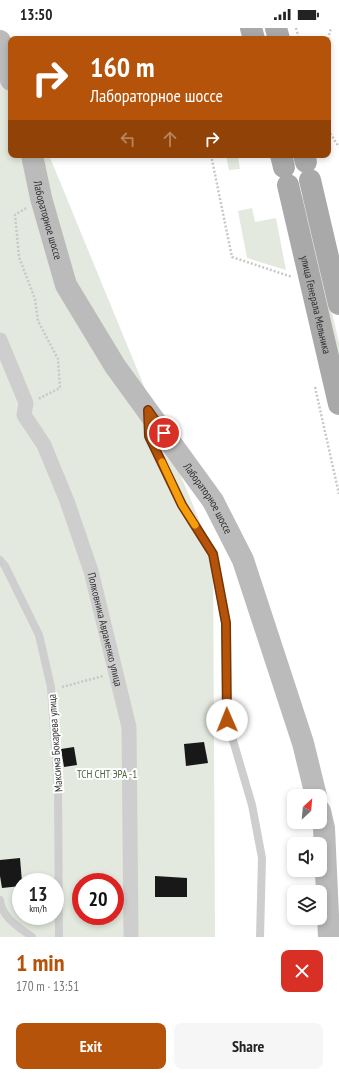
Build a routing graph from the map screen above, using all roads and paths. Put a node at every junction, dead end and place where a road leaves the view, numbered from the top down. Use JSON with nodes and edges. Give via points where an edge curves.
{"nodes":[{"id":1,"x":0,"y":41,"type":"edge"},
{"id":2,"x":8,"y":69,"type":"edge"},
{"id":3,"x":331,"y":135,"type":"edge"},
{"id":4,"x":339,"y":147,"type":"edge"},
{"id":5,"x":33,"y":158,"type":"edge"},
{"id":6,"x":212,"y":158,"type":"edge"},
{"id":7,"x":309,"y":174,"type":"edge"},
{"id":8,"x":286,"y":178,"type":"edge"},
{"id":9,"x":41,"y":198,"type":"junction"},
{"id":10,"x":293,"y":277,"type":"dead end"},
{"id":11,"x":339,"y":304,"type":"edge"},
{"id":12,"x":0,"y":340,"type":"edge"},
{"id":13,"x":314,"y":382,"type":"dead end"},
{"id":14,"x":26,"y":403,"type":"junction"},
{"id":15,"x":339,"y":404,"type":"edge"},
{"id":16,"x":148,"y":410,"type":"junction"},
{"id":17,"x":339,"y":494,"type":"edge"},
{"id":18,"x":0,"y":560,"type":"edge"},
{"id":19,"x":116,"y":673,"type":"junction"},
{"id":20,"x":51,"y":687,"type":"junction"},
{"id":21,"x":314,"y":789,"type":"edge"},
{"id":22,"x":324,"y":829,"type":"edge"},
{"id":23,"x":0,"y":900,"type":"edge"},
{"id":24,"x":328,"y":901,"type":"junction"},
{"id":25,"x":32,"y":937,"type":"edge"},
{"id":26,"x":59,"y":937,"type":"edge"},
{"id":27,"x":131,"y":937,"type":"edge"},
{"id":28,"x":260,"y":937,"type":"edge"},
{"id":29,"x":329,"y":937,"type":"edge"},
{"id":30,"x":336,"y":937,"type":"edge"}],
"edges":[{"from":1,"to":2,"type":"main road"},
{"from":3,"to":4,"type":"path"},
{"from":5,"to":9,"type":"main road","name":"Лабораторное шоссе"},
{"from":6,"to":10,"type":"path","via":[[232,257]]},
{"from":7,"to":8,"type":"main road","name":"улица Генерала Мельника","via":[[308,196],[301,196],[296,200]]},
{"from":7,"to":11,"type":"main road","name":"улица Генерала Мельника"},
{"from":8,"to":15,"type":"main road","name":"улица Генерала Мельника"},
{"from":9,"to":14,"type":"path","via":[[15,214],[19,258],[35,299],[38,321],[58,359],[60,388]]},
{"from":9,"to":16,"type":"main road","name":"Лабораторное шоссе","via":[[66,285],[115,366]]},
{"from":12,"to":14,"type":"street","name":"Полковника Авраменко улица"},
{"from":13,"to":17,"type":"path"},
{"from":14,"to":19,"type":"street","name":"Полковника Авраменко улица","via":[[24,415],[44,445],[91,571]]},
{"from":16,"to":21,"type":"main road","name":"Лабораторное шоссе","via":[[213,501],[243,560],[304,743]]},
{"from":16,"to":28,"type":"lane","via":[[149,436],[182,505],[213,554],[226,623],[227,720],[252,805],[262,858]]},
{"from":18,"to":20,"type":"lane","name":"Максима Бокарева улица","via":[[6,566],[39,635]]},
{"from":19,"to":20,"type":"path","via":[[61,687]]},
{"from":19,"to":27,"type":"street","name":"Полковника Авраменко улица","via":[[129,728]]},
{"from":20,"to":26,"type":"lane","name":"Максима Бокарева улица","via":[[58,788]]},
{"from":22,"to":24,"type":"main road"},
{"from":23,"to":25,"type":"lane","via":[[11,921]]},
{"from":24,"to":29,"type":"main road"},
{"from":24,"to":30,"type":"lane"}]}
